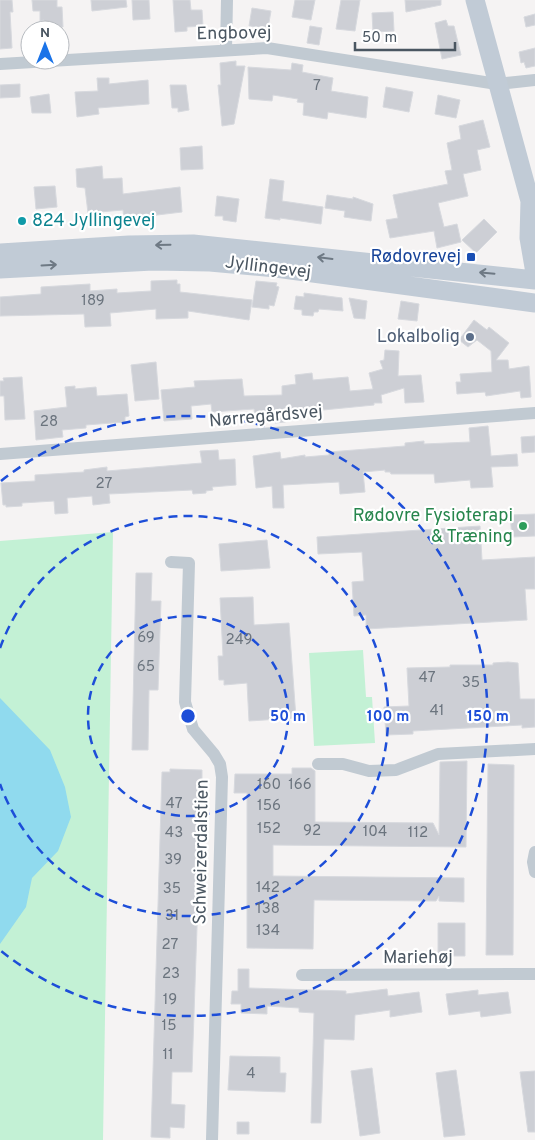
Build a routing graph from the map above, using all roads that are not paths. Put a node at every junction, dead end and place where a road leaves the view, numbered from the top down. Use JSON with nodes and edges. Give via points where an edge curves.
{"nodes":[{"id":1,"x":227,"y":0,"type":"edge"},
{"id":2,"x":475,"y":0,"type":"edge"},
{"id":3,"x":226,"y":50,"type":"junction"},
{"id":4,"x":0,"y":64,"type":"edge"},
{"id":5,"x":535,"y":80,"type":"edge"},
{"id":6,"x":497,"y":84,"type":"junction"},
{"id":7,"x":533,"y":204,"type":"edge"},
{"id":8,"x":0,"y":253,"type":"edge"},
{"id":9,"x":0,"y":269,"type":"edge"},
{"id":10,"x":535,"y":273,"type":"edge"},
{"id":11,"x":535,"y":280,"type":"edge"},
{"id":12,"x":535,"y":303,"type":"edge"},
{"id":13,"x":535,"y":413,"type":"edge"},
{"id":14,"x":0,"y":454,"type":"edge"},
{"id":15,"x":171,"y":562,"type":"dead end"},
{"id":16,"x":535,"y":749,"type":"edge"},
{"id":17,"x":318,"y":764,"type":"dead end"},
{"id":18,"x":535,"y":852,"type":"edge"},
{"id":19,"x":535,"y":872,"type":"edge"},
{"id":20,"x":535,"y":974,"type":"edge"},
{"id":21,"x":302,"y":976,"type":"dead end"},
{"id":22,"x":212,"y":1140,"type":"edge"}],
"edges":[{"from":1,"to":3,"type":"street"},
{"from":2,"to":6,"type":"street"},
{"from":3,"to":4,"type":"street","name":"Engbovej"},
{"from":3,"to":6,"type":"street","name":"Engbovej","via":[[267,48]]},
{"from":5,"to":6,"type":"street","name":"Engbovej"},
{"from":6,"to":7,"type":"street"},
{"from":7,"to":10,"type":"street","via":[[529,238]]},
{"from":11,"to":8,"type":"street","name":"Jyllingevej","one_way":true,"via":[[193,244]]},
{"from":9,"to":12,"type":"street","name":"Jyllingevej","one_way":true,"via":[[153,260],[210,262]]},
{"from":13,"to":14,"type":"street","name":"Nørregårdsvej"},
{"from":15,"to":22,"type":"street","name":"Schweizerdalstien","via":[[188,563],[185,702],[193,729],[214,754],[222,777]]},
{"from":16,"to":17,"type":"street","via":[[438,754],[396,770],[369,771],[343,764]]},
{"from":18,"to":19,"type":"street"},
{"from":20,"to":21,"type":"street","name":"Mariehøj"}]}
